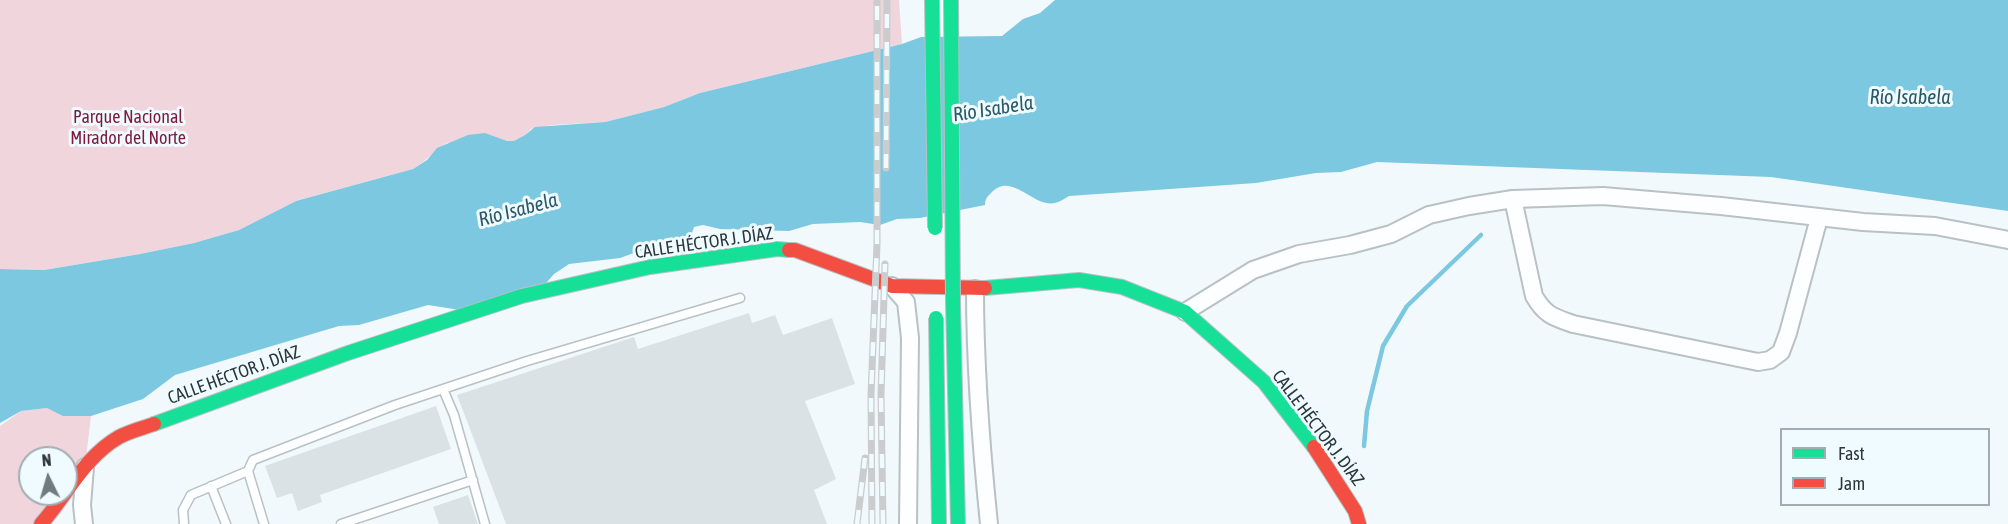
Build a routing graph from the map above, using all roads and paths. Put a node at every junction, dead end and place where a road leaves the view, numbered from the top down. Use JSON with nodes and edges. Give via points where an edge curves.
{"nodes":[{"id":1,"x":932,"y":0,"type":"edge"},
{"id":2,"x":951,"y":0,"type":"edge"},
{"id":3,"x":1513,"y":200,"type":"junction"},
{"id":4,"x":1819,"y":218,"type":"junction"},
{"id":5,"x":935,"y":238,"type":"dead end"},
{"id":6,"x":2008,"y":240,"type":"edge"},
{"id":7,"x":935,"y":274,"type":"dead end"},
{"id":8,"x":892,"y":286,"type":"junction"},
{"id":9,"x":975,"y":289,"type":"junction"},
{"id":10,"x":740,"y":298,"type":"dead end"},
{"id":11,"x":1185,"y":312,"type":"junction"},
{"id":12,"x":443,"y":389,"type":"junction"},
{"id":13,"x":85,"y":468,"type":"junction"},
{"id":14,"x":248,"y":471,"type":"junction"},
{"id":15,"x":473,"y":480,"type":"junction"},
{"id":16,"x":211,"y":486,"type":"junction"},
{"id":17,"x":41,"y":524,"type":"edge"},
{"id":18,"x":84,"y":524,"type":"edge"},
{"id":19,"x":184,"y":524,"type":"edge"},
{"id":20,"x":226,"y":524,"type":"edge"},
{"id":21,"x":264,"y":524,"type":"edge"},
{"id":22,"x":341,"y":524,"type":"edge"},
{"id":23,"x":485,"y":524,"type":"edge"},
{"id":24,"x":908,"y":524,"type":"edge"},
{"id":25,"x":939,"y":524,"type":"edge"},
{"id":26,"x":958,"y":524,"type":"edge"},
{"id":27,"x":989,"y":524,"type":"edge"},
{"id":28,"x":1359,"y":524,"type":"edge"}],
"edges":[{"from":1,"to":5,"type":"street","bridge":true},
{"from":2,"to":26,"type":"street","bridge":true},
{"from":3,"to":4,"type":"street","via":[[1604,196]]},
{"from":3,"to":4,"type":"street","via":[[1534,296],[1541,309],[1553,317],[1758,362],[1781,352]]},
{"from":3,"to":11,"type":"street","via":[[1429,215],[1391,234],[1299,254],[1253,270]]},
{"from":4,"to":6,"type":"street","via":[[1935,226]]},
{"from":7,"to":25,"type":"street","bridge":true},
{"from":8,"to":9,"type":"street","name":"CALLE HÉCTOR J. DÍAZ"},
{"from":8,"to":13,"type":"street","name":"CALLE HÉCTOR J. DÍAZ","via":[[795,250],[777,249],[638,270],[522,296],[348,353],[121,436]]},
{"from":8,"to":24,"type":"street","via":[[906,302],[910,338]]},
{"from":9,"to":11,"type":"street","name":"CALLE HÉCTOR J. DÍAZ","via":[[1079,280],[1122,287]]},
{"from":9,"to":27,"type":"street","via":[[981,447]]},
{"from":10,"to":12,"type":"lane"},
{"from":11,"to":28,"type":"street","name":"CALLE HÉCTOR J. DÍAZ","via":[[1264,382],[1324,460],[1356,510]]},
{"from":12,"to":14,"type":"lane","via":[[253,460]]},
{"from":12,"to":15,"type":"lane"},
{"from":13,"to":17,"type":"street","name":"CALLE HÉCTOR J. DÍAZ"},
{"from":13,"to":18,"type":"street"},
{"from":14,"to":16,"type":"lane"},
{"from":14,"to":21,"type":"lane"},
{"from":15,"to":22,"type":"lane"},
{"from":15,"to":23,"type":"lane"},
{"from":16,"to":19,"type":"lane","via":[[191,495],[183,510]]},
{"from":16,"to":20,"type":"lane"}]}
